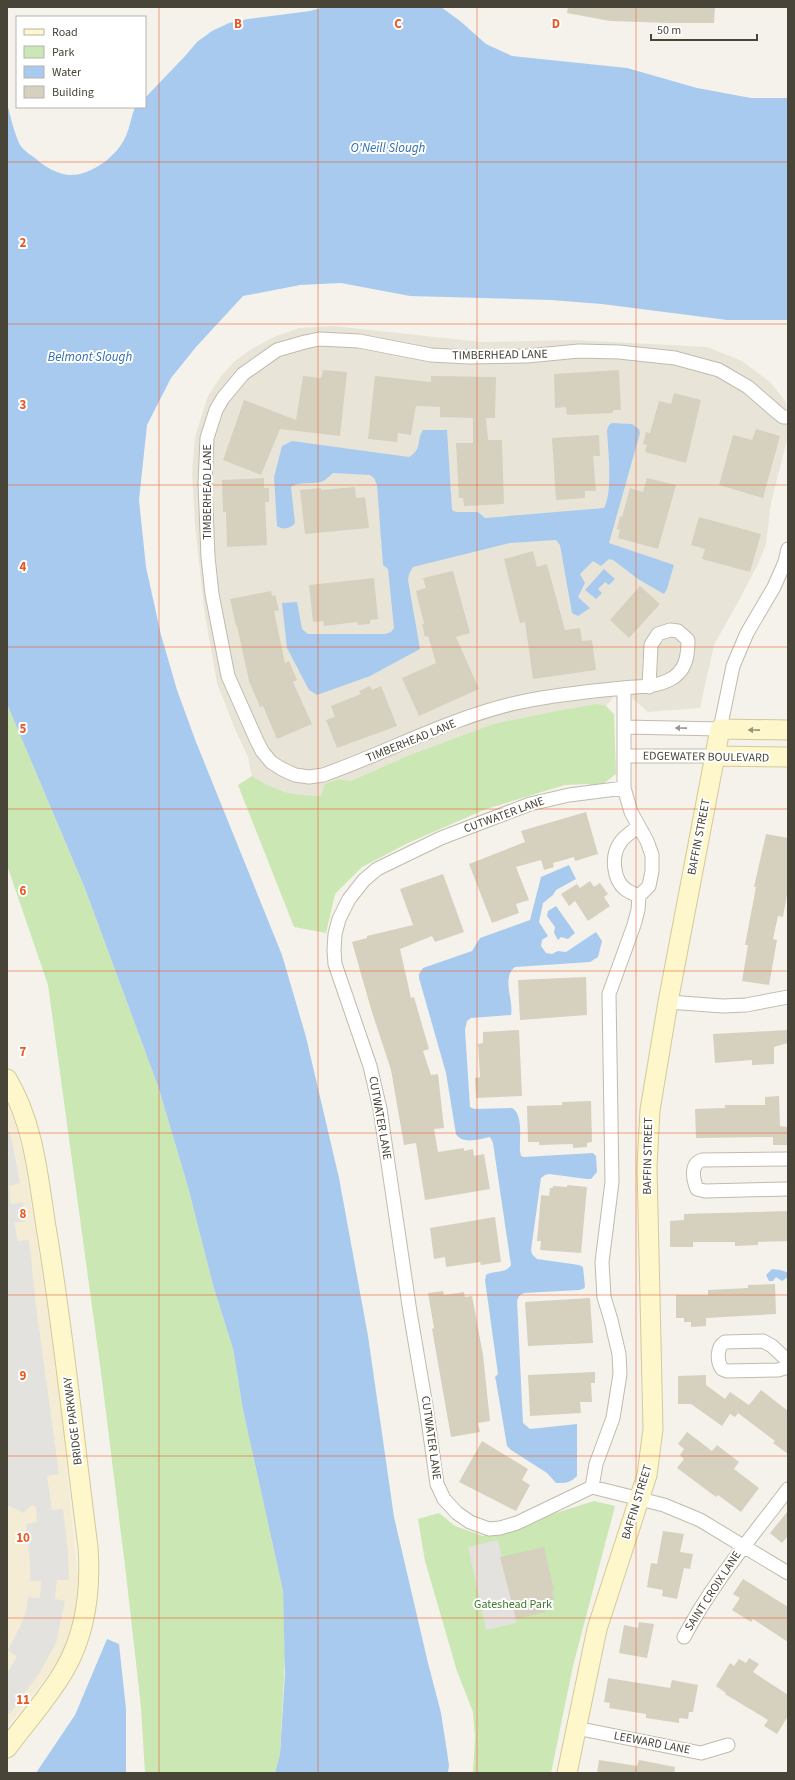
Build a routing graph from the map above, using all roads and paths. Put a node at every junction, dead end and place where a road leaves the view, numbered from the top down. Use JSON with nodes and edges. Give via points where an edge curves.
{"nodes":[{"id":1,"x":788,"y":417,"type":"edge"},
{"id":2,"x":787,"y":558,"type":"edge"},
{"id":3,"x":649,"y":687,"type":"dead end"},
{"id":4,"x":624,"y":688,"type":"junction"},
{"id":5,"x":624,"y":727,"type":"junction"},
{"id":6,"x":720,"y":729,"type":"junction"},
{"id":7,"x":788,"y":730,"type":"edge"},
{"id":8,"x":624,"y":756,"type":"junction"},
{"id":9,"x":714,"y":756,"type":"junction"},
{"id":10,"x":788,"y":758,"type":"edge"},
{"id":11,"x":624,"y":788,"type":"junction"},
{"id":12,"x":638,"y":827,"type":"junction"},
{"id":13,"x":639,"y":896,"type":"junction"},
{"id":14,"x":788,"y":997,"type":"edge"},
{"id":15,"x":668,"y":1002,"type":"junction"},
{"id":16,"x":7,"y":1079,"type":"edge"},
{"id":17,"x":788,"y":1159,"type":"edge"},
{"id":18,"x":788,"y":1189,"type":"edge"},
{"id":19,"x":788,"y":1361,"type":"edge"},
{"id":20,"x":788,"y":1367,"type":"edge"},
{"id":21,"x":592,"y":1487,"type":"junction"},
{"id":22,"x":788,"y":1489,"type":"edge"},
{"id":23,"x":638,"y":1498,"type":"junction"},
{"id":24,"x":743,"y":1546,"type":"junction"},
{"id":25,"x":788,"y":1573,"type":"edge"},
{"id":26,"x":684,"y":1637,"type":"dead end"},
{"id":27,"x":576,"y":1728,"type":"junction"},
{"id":28,"x":728,"y":1745,"type":"dead end"},
{"id":29,"x":7,"y":1748,"type":"edge"},
{"id":30,"x":567,"y":1773,"type":"edge"}],
"edges":[{"from":1,"to":4,"type":"street","name":"TIMBERHEAD LANE","via":[[778,413],[748,387],[719,370],[675,358],[632,353],[587,352],[527,356],[431,355],[336,339],[305,342],[277,350],[243,374],[223,398],[216,410],[207,438],[205,484],[212,588],[228,676],[259,745],[271,762],[295,775],[323,775],[453,723],[514,704]]},
{"from":2,"to":6,"type":"street","name":"BAFFIN STREET","via":[[774,588],[747,633],[733,666]]},
{"from":3,"to":4,"type":"street","name":"TIMBERHEAD LANE"},
{"from":4,"to":5,"type":"street"},
{"from":6,"to":5,"type":"street","one_way":true},
{"from":5,"to":8,"type":"street"},
{"from":7,"to":6,"type":"street","one_way":true},
{"from":6,"to":9,"type":"street","name":"BAFFIN STREET"},
{"from":8,"to":9,"type":"street","name":"EDGEWATER BOULEVARD"},
{"from":8,"to":11,"type":"street"},
{"from":9,"to":10,"type":"street","name":"EDGEWATER BOULEVARD"},
{"from":9,"to":15,"type":"street","name":"BAFFIN STREET"},
{"from":11,"to":12,"type":"street"},
{"from":11,"to":21,"type":"street","name":"CUTWATER LANE","via":[[569,795],[530,804],[441,838],[377,869],[349,899],[339,920],[334,945],[335,964],[370,1066],[380,1109],[437,1484],[444,1499],[470,1522],[489,1529],[517,1523]]},
{"from":12,"to":13,"type":"street","via":[[652,855],[649,886]]},
{"from":12,"to":13,"type":"street","via":[[620,842],[615,862],[619,883],[626,890]]},
{"from":13,"to":21,"type":"street","via":[[634,925],[609,994],[612,1182],[602,1262],[604,1297],[619,1354],[620,1374],[613,1418],[596,1464]]},
{"from":14,"to":15,"type":"street","via":[[746,1005],[723,1006]]},
{"from":15,"to":23,"type":"street","name":"BAFFIN STREET","via":[[650,1110],[647,1168],[653,1429],[647,1475]]},
{"from":16,"to":29,"type":"street","name":"BRIDGE PARKWAY","via":[[18,1098],[28,1126],[40,1188],[64,1346],[89,1570],[86,1606],[75,1648],[58,1680]]},
{"from":17,"to":18,"type":"street","via":[[702,1160],[694,1166],[694,1182],[697,1189],[705,1191]]},
{"from":19,"to":20,"type":"street","via":[[763,1341],[725,1342],[719,1349],[719,1365],[727,1371],[778,1370]]},
{"from":21,"to":23,"type":"street"},
{"from":22,"to":24,"type":"street","name":"SAINT CROIX LANE"},
{"from":23,"to":24,"type":"street","via":[[664,1504],[700,1520]]},
{"from":23,"to":27,"type":"street","name":"BAFFIN STREET","via":[[597,1628]]},
{"from":24,"to":25,"type":"street"},
{"from":24,"to":26,"type":"street","name":"SAINT CROIX LANE","via":[[694,1617]]},
{"from":27,"to":28,"type":"street","name":"LEEWARD LANE","via":[[701,1753]]},
{"from":27,"to":30,"type":"street","name":"BAFFIN STREET"}]}
